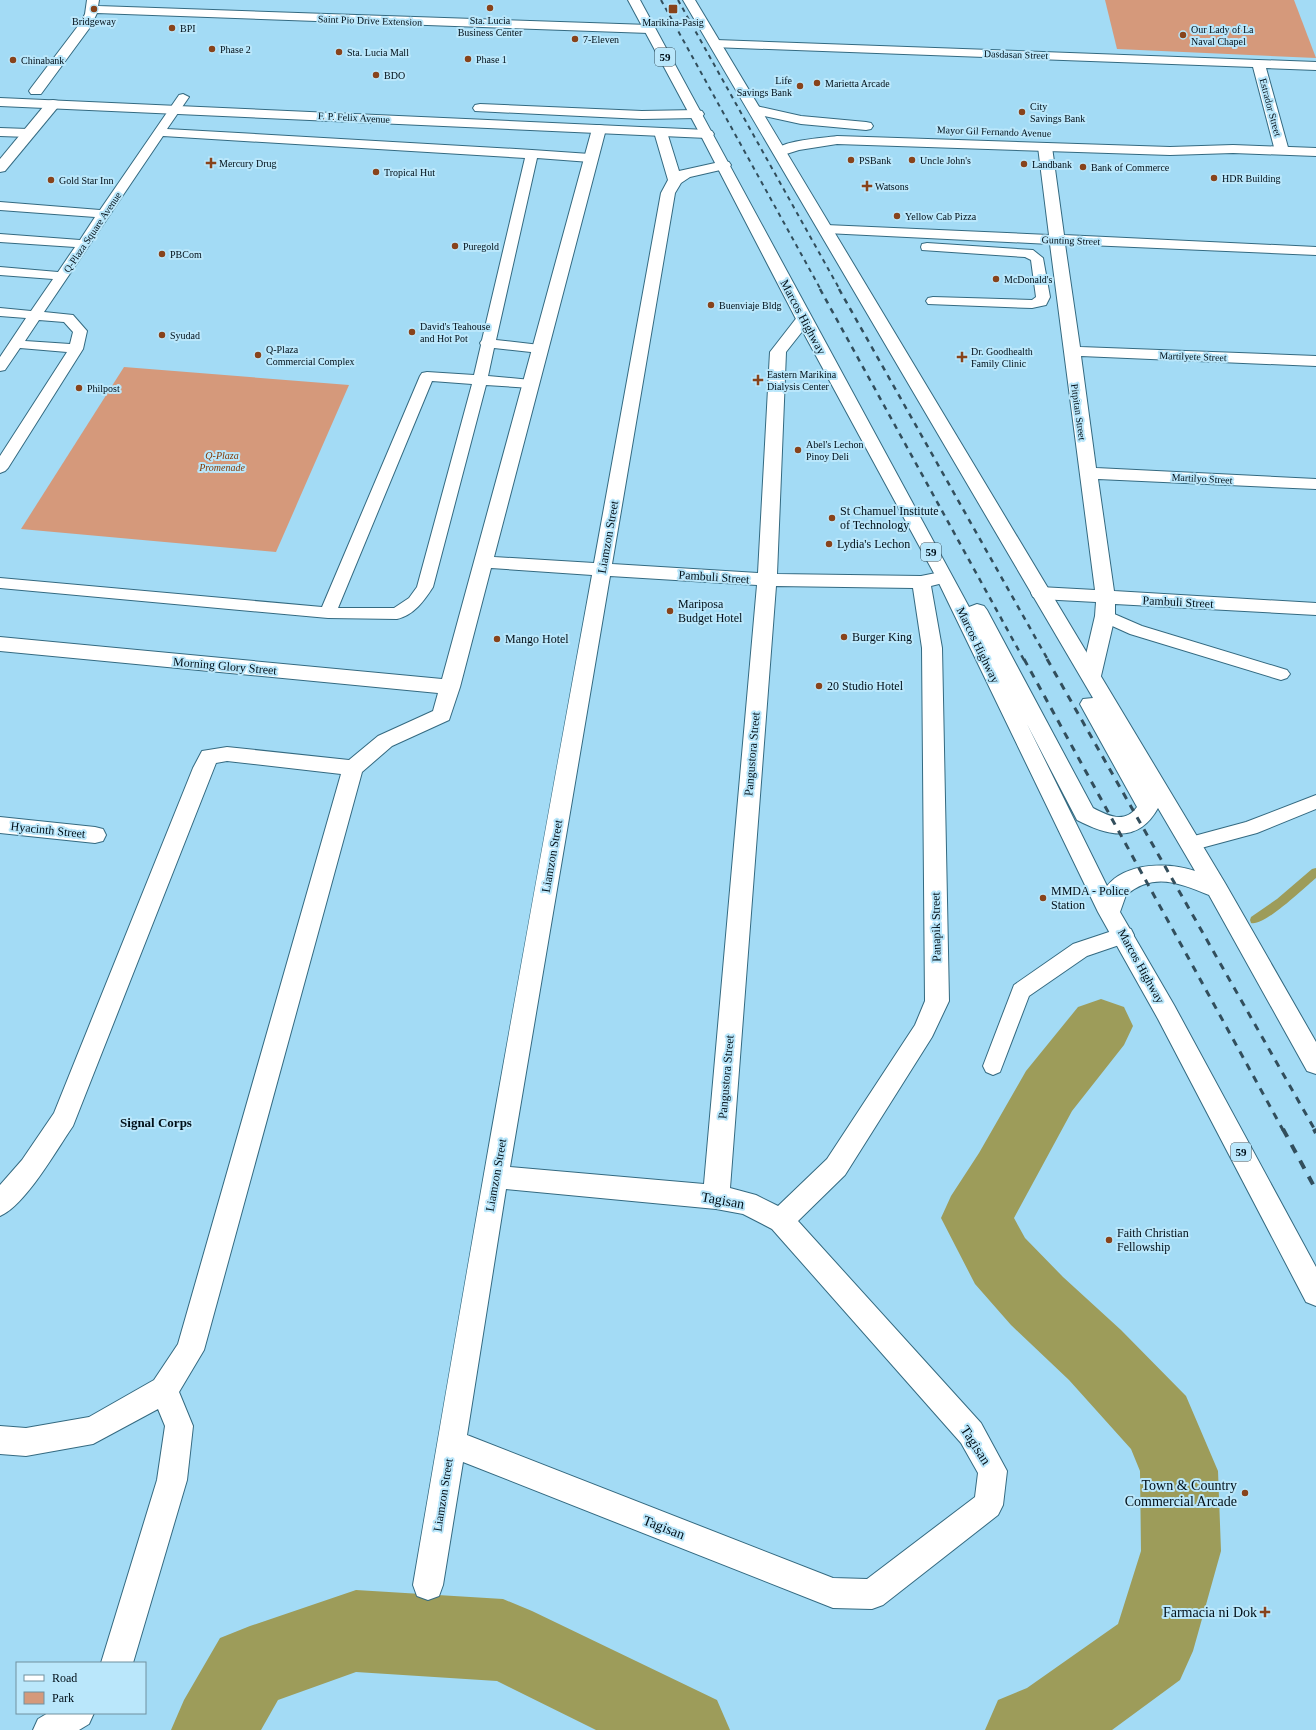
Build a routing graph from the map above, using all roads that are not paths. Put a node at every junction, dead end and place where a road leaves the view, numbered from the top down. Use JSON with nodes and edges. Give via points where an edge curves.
{"nodes":[{"id":1,"x":634,"y":0,"type":"edge"},
{"id":2,"x":689,"y":0,"type":"edge"},
{"id":3,"x":92,"y":5,"type":"edge"},
{"id":4,"x":649,"y":28,"type":"junction"},
{"id":5,"x":716,"y":44,"type":"junction"},
{"id":6,"x":1259,"y":64,"type":"junction"},
{"id":7,"x":1316,"y":66,"type":"edge"},
{"id":8,"x":0,"y":90,"type":"edge"},
{"id":9,"x":36,"y":91,"type":"junction"},
{"id":10,"x":127,"y":95,"type":"dead end"},
{"id":11,"x":165,"y":96,"type":"dead end"},
{"id":12,"x":183,"y":97,"type":"junction"},
{"id":13,"x":199,"y":98,"type":"dead end"},
{"id":14,"x":0,"y":102,"type":"edge"},
{"id":15,"x":53,"y":104,"type":"junction"},
{"id":16,"x":468,"y":108,"type":"dead end"},
{"id":17,"x":175,"y":109,"type":"junction"},
{"id":18,"x":756,"y":110,"type":"junction"},
{"id":19,"x":696,"y":114,"type":"junction"},
{"id":20,"x":642,"y":115,"type":"junction"},
{"id":21,"x":877,"y":126,"type":"dead end"},
{"id":22,"x":599,"y":129,"type":"junction"},
{"id":23,"x":0,"y":132,"type":"edge"},
{"id":24,"x":161,"y":132,"type":"junction"},
{"id":25,"x":655,"y":132,"type":"junction"},
{"id":26,"x":28,"y":133,"type":"junction"},
{"id":27,"x":707,"y":134,"type":"junction"},
{"id":28,"x":1044,"y":140,"type":"junction"},
{"id":29,"x":1282,"y":151,"type":"junction"},
{"id":30,"x":780,"y":152,"type":"junction"},
{"id":31,"x":1316,"y":152,"type":"edge"},
{"id":32,"x":532,"y":154,"type":"junction"},
{"id":33,"x":590,"y":158,"type":"junction"},
{"id":34,"x":724,"y":165,"type":"junction"},
{"id":35,"x":0,"y":168,"type":"edge"},
{"id":36,"x":675,"y":180,"type":"junction"},
{"id":37,"x":0,"y":206,"type":"edge"},
{"id":38,"x":104,"y":214,"type":"junction"},
{"id":39,"x":826,"y":229,"type":"junction"},
{"id":40,"x":0,"y":238,"type":"edge"},
{"id":41,"x":1056,"y":240,"type":"junction"},
{"id":42,"x":84,"y":244,"type":"junction"},
{"id":43,"x":927,"y":248,"type":"dead end"},
{"id":44,"x":1316,"y":250,"type":"edge"},
{"id":45,"x":0,"y":271,"type":"edge"},
{"id":46,"x":63,"y":276,"type":"junction"},
{"id":47,"x":933,"y":301,"type":"dead end"},
{"id":48,"x":0,"y":312,"type":"edge"},
{"id":49,"x":36,"y":315,"type":"junction"},
{"id":50,"x":804,"y":319,"type":"junction"},
{"id":51,"x":487,"y":343,"type":"junction"},
{"id":52,"x":16,"y":344,"type":"junction"},
{"id":53,"x":76,"y":349,"type":"junction"},
{"id":54,"x":540,"y":349,"type":"junction"},
{"id":55,"x":1071,"y":351,"type":"junction"},
{"id":56,"x":1316,"y":361,"type":"edge"},
{"id":57,"x":0,"y":367,"type":"edge"},
{"id":58,"x":480,"y":380,"type":"junction"},
{"id":59,"x":531,"y":384,"type":"junction"},
{"id":60,"x":0,"y":468,"type":"edge"},
{"id":61,"x":1088,"y":473,"type":"junction"},
{"id":62,"x":1316,"y":484,"type":"edge"},
{"id":63,"x":484,"y":562,"type":"junction"},
{"id":64,"x":603,"y":570,"type":"junction"},
{"id":65,"x":945,"y":577,"type":"junction"},
{"id":66,"x":767,"y":580,"type":"junction"},
{"id":67,"x":921,"y":582,"type":"junction"},
{"id":68,"x":0,"y":583,"type":"edge"},
{"id":69,"x":1040,"y":593,"type":"junction"},
{"id":70,"x":1105,"y":607,"type":"junction"},
{"id":71,"x":1316,"y":609,"type":"edge"},
{"id":72,"x":328,"y":613,"type":"junction"},
{"id":73,"x":0,"y":644,"type":"edge"},
{"id":74,"x":1281,"y":674,"type":"dead end"},
{"id":75,"x":1091,"y":676,"type":"junction"},
{"id":76,"x":450,"y":687,"type":"junction"},
{"id":77,"x":353,"y":768,"type":"junction"},
{"id":78,"x":1316,"y":802,"type":"edge"},
{"id":79,"x":0,"y":826,"type":"edge"},
{"id":80,"x":95,"y":835,"type":"dead end"},
{"id":81,"x":1190,"y":844,"type":"junction"},
{"id":82,"x":1217,"y":889,"type":"junction"},
{"id":83,"x":1109,"y":912,"type":"junction"},
{"id":84,"x":1124,"y":935,"type":"junction"},
{"id":85,"x":1316,"y":1064,"type":"edge"},
{"id":86,"x":994,"y":1066,"type":"dead end"},
{"id":87,"x":495,"y":1177,"type":"junction"},
{"id":88,"x":716,"y":1197,"type":"junction"},
{"id":89,"x":0,"y":1204,"type":"edge"},
{"id":90,"x":781,"y":1221,"type":"junction"},
{"id":91,"x":1316,"y":1293,"type":"edge"},
{"id":92,"x":164,"y":1390,"type":"junction"},
{"id":93,"x":0,"y":1440,"type":"edge"},
{"id":94,"x":451,"y":1443,"type":"junction"},
{"id":95,"x":428,"y":1585,"type":"dead end"},
{"id":96,"x":117,"y":1662,"type":"edge"},
{"id":97,"x":76,"y":1714,"type":"edge"},
{"id":98,"x":49,"y":1730,"type":"edge"}],
"edges":[{"from":1,"to":4,"type":"street","name":"Marcos Highway","number":"59"},
{"from":2,"to":5,"type":"street"},
{"from":3,"to":4,"type":"street","name":"Saint Pio Drive Extension"},
{"from":3,"to":9,"type":"street","via":[[87,23]]},
{"from":4,"to":19,"type":"street","name":"Marcos Highway","number":"59"},
{"from":5,"to":6,"type":"street","name":"Dasdasan Street"},
{"from":5,"to":18,"type":"street"},
{"from":6,"to":7,"type":"street","name":"Dasdasan Street"},
{"from":6,"to":29,"type":"street","name":"Estrador Street"},
{"from":8,"to":9,"type":"street"},
{"from":9,"to":10,"type":"street"},
{"from":11,"to":12,"type":"street"},
{"from":12,"to":13,"type":"street"},
{"from":12,"to":17,"type":"lane","name":"Q-Plaza Square Avenue"},
{"from":14,"to":15,"type":"street","name":"F. P. Felix Avenue"},
{"from":15,"to":17,"type":"street","name":"F. P. Felix Avenue"},
{"from":15,"to":26,"type":"street"},
{"from":16,"to":20,"type":"street"},
{"from":17,"to":22,"type":"street","name":"F. P. Felix Avenue"},
{"from":17,"to":24,"type":"lane","name":"Q-Plaza Square Avenue"},
{"from":18,"to":21,"type":"street","via":[[824,123]]},
{"from":18,"to":30,"type":"street"},
{"from":19,"to":20,"type":"street"},
{"from":19,"to":27,"type":"street","name":"Marcos Highway","number":"59"},
{"from":20,"to":25,"type":"street","via":[[652,117],[658,122]]},
{"from":22,"to":25,"type":"street","name":"F. P. Felix Avenue"},
{"from":22,"to":33,"type":"street"},
{"from":23,"to":26,"type":"lane"},
{"from":24,"to":32,"type":"lane"},
{"from":24,"to":38,"type":"lane","name":"Q-Plaza Square Avenue"},
{"from":25,"to":27,"type":"street","name":"F. P. Felix Avenue"},
{"from":25,"to":36,"type":"street"},
{"from":26,"to":35,"type":"street"},
{"from":27,"to":34,"type":"street","name":"Marcos Highway","number":"59"},
{"from":28,"to":29,"type":"street","name":"Mayor Gil Fernando Avenue","via":[[1170,151]]},
{"from":28,"to":30,"type":"street","name":"Mayor Gil Fernando Avenue","via":[[837,140],[803,145]]},
{"from":28,"to":41,"type":"street","name":"Pitpitan Street"},
{"from":29,"to":31,"type":"street","name":"Mayor Gil Fernando Avenue"},
{"from":30,"to":39,"type":"street"},
{"from":32,"to":33,"type":"lane"},
{"from":32,"to":51,"type":"lane"},
{"from":33,"to":54,"type":"street"},
{"from":34,"to":36,"type":"street","via":[[685,174]]},
{"from":34,"to":50,"type":"street","name":"Marcos Highway","number":"59"},
{"from":36,"to":64,"type":"street","name":"Liamzon Street","via":[[668,192]]},
{"from":37,"to":38,"type":"lane"},
{"from":38,"to":42,"type":"lane","name":"Q-Plaza Square Avenue"},
{"from":39,"to":41,"type":"street","name":"Gunting Street"},
{"from":39,"to":69,"type":"street"},
{"from":40,"to":42,"type":"lane"},
{"from":41,"to":44,"type":"street","name":"Gunting Street"},
{"from":41,"to":55,"type":"street","name":"Pitpitan Street"},
{"from":42,"to":46,"type":"lane","name":"Q-Plaza Square Avenue"},
{"from":43,"to":47,"type":"lane","via":[[1028,253],[1037,258],[1042,297],[1041,302],[1032,304]]},
{"from":45,"to":46,"type":"lane"},
{"from":46,"to":49,"type":"lane","name":"Q-Plaza Square Avenue"},
{"from":48,"to":49,"type":"lane"},
{"from":49,"to":52,"type":"lane","name":"Q-Plaza Square Avenue"},
{"from":49,"to":53,"type":"lane","via":[[68,318],[80,331]]},
{"from":50,"to":65,"type":"street","name":"Marcos Highway","number":"59"},
{"from":50,"to":66,"type":"street","name":"Pangustora Street","via":[[778,352]]},
{"from":51,"to":54,"type":"lane"},
{"from":51,"to":58,"type":"lane"},
{"from":52,"to":53,"type":"lane"},
{"from":52,"to":57,"type":"lane","name":"Q-Plaza Square Avenue"},
{"from":53,"to":60,"type":"lane"},
{"from":54,"to":59,"type":"street"},
{"from":55,"to":56,"type":"street","name":"Martilyete Street"},
{"from":55,"to":61,"type":"street","name":"Pitpitan Street"},
{"from":58,"to":59,"type":"lane"},
{"from":58,"to":72,"type":"lane","via":[[427,376]]},
{"from":58,"to":72,"type":"lane","via":[[425,587],[415,602],[397,614]]},
{"from":59,"to":63,"type":"street"},
{"from":61,"to":62,"type":"street","name":"Martilyo Street"},
{"from":61,"to":70,"type":"street","name":"Pitpitan Street"},
{"from":63,"to":64,"type":"street","name":"Pambuli Street"},
{"from":63,"to":76,"type":"street"},
{"from":64,"to":66,"type":"street","name":"Pambuli Street"},
{"from":64,"to":87,"type":"street","name":"Liamzon Street"},
{"from":65,"to":67,"type":"street","name":"Pambuli Street"},
{"from":65,"to":69,"type":"street","via":[[971,598],[1085,814],[1100,823],[1117,826],[1135,824],[1143,817],[1148,807],[1041,617]]},
{"from":65,"to":83,"type":"street","name":"Marcos Highway","number":"59"},
{"from":66,"to":67,"type":"street","name":"Pambuli Street"},
{"from":66,"to":88,"type":"street","name":"Pangustora Street"},
{"from":67,"to":90,"type":"street","name":"Panapik Street","via":[[932,648],[937,1001],[924,1030],[836,1167]]},
{"from":68,"to":72,"type":"lane"},
{"from":69,"to":70,"type":"street","name":"Pambuli Street"},
{"from":69,"to":75,"type":"street"},
{"from":70,"to":71,"type":"street","name":"Pambuli Street"},
{"from":70,"to":74,"type":"lane","via":[[1136,630]]},
{"from":70,"to":75,"type":"street","name":"Pitpitan Street"},
{"from":73,"to":76,"type":"street","name":"Morning Glory Street"},
{"from":75,"to":81,"type":"street"},
{"from":76,"to":77,"type":"street","via":[[442,715],[385,741]]},
{"from":77,"to":89,"type":"street","via":[[227,754],[210,756],[64,1118],[31,1168]]},
{"from":77,"to":92,"type":"street","via":[[190,1350]]},
{"from":78,"to":81,"type":"lane","via":[[1250,828]]},
{"from":79,"to":80,"type":"street","name":"Hyacinth Street"},
{"from":81,"to":82,"type":"street"},
{"from":82,"to":83,"type":"street","via":[[1190,878],[1167,873],[1134,879],[1114,893]]},
{"from":82,"to":85,"type":"street"},
{"from":83,"to":84,"type":"street","name":"Marcos Highway","number":"59"},
{"from":84,"to":86,"type":"lane","via":[[1080,950],[1021,991]]},
{"from":84,"to":91,"type":"street","name":"Marcos Highway","number":"59"},
{"from":87,"to":88,"type":"street","name":"Tagisan"},
{"from":87,"to":94,"type":"street","name":"Liamzon Street"},
{"from":88,"to":90,"type":"street","name":"Tagisan","via":[[747,1203]]},
{"from":90,"to":94,"type":"street","name":"Tagisan","via":[[971,1433],[993,1471],[988,1505],[872,1594],[833,1593]]},
{"from":92,"to":93,"type":"street","via":[[93,1430],[26,1442]]},
{"from":92,"to":96,"type":"street","via":[[179,1426],[172,1480]]},
{"from":94,"to":95,"type":"street","name":"Liamzon Street"},
{"from":97,"to":98,"type":"street"}]}
